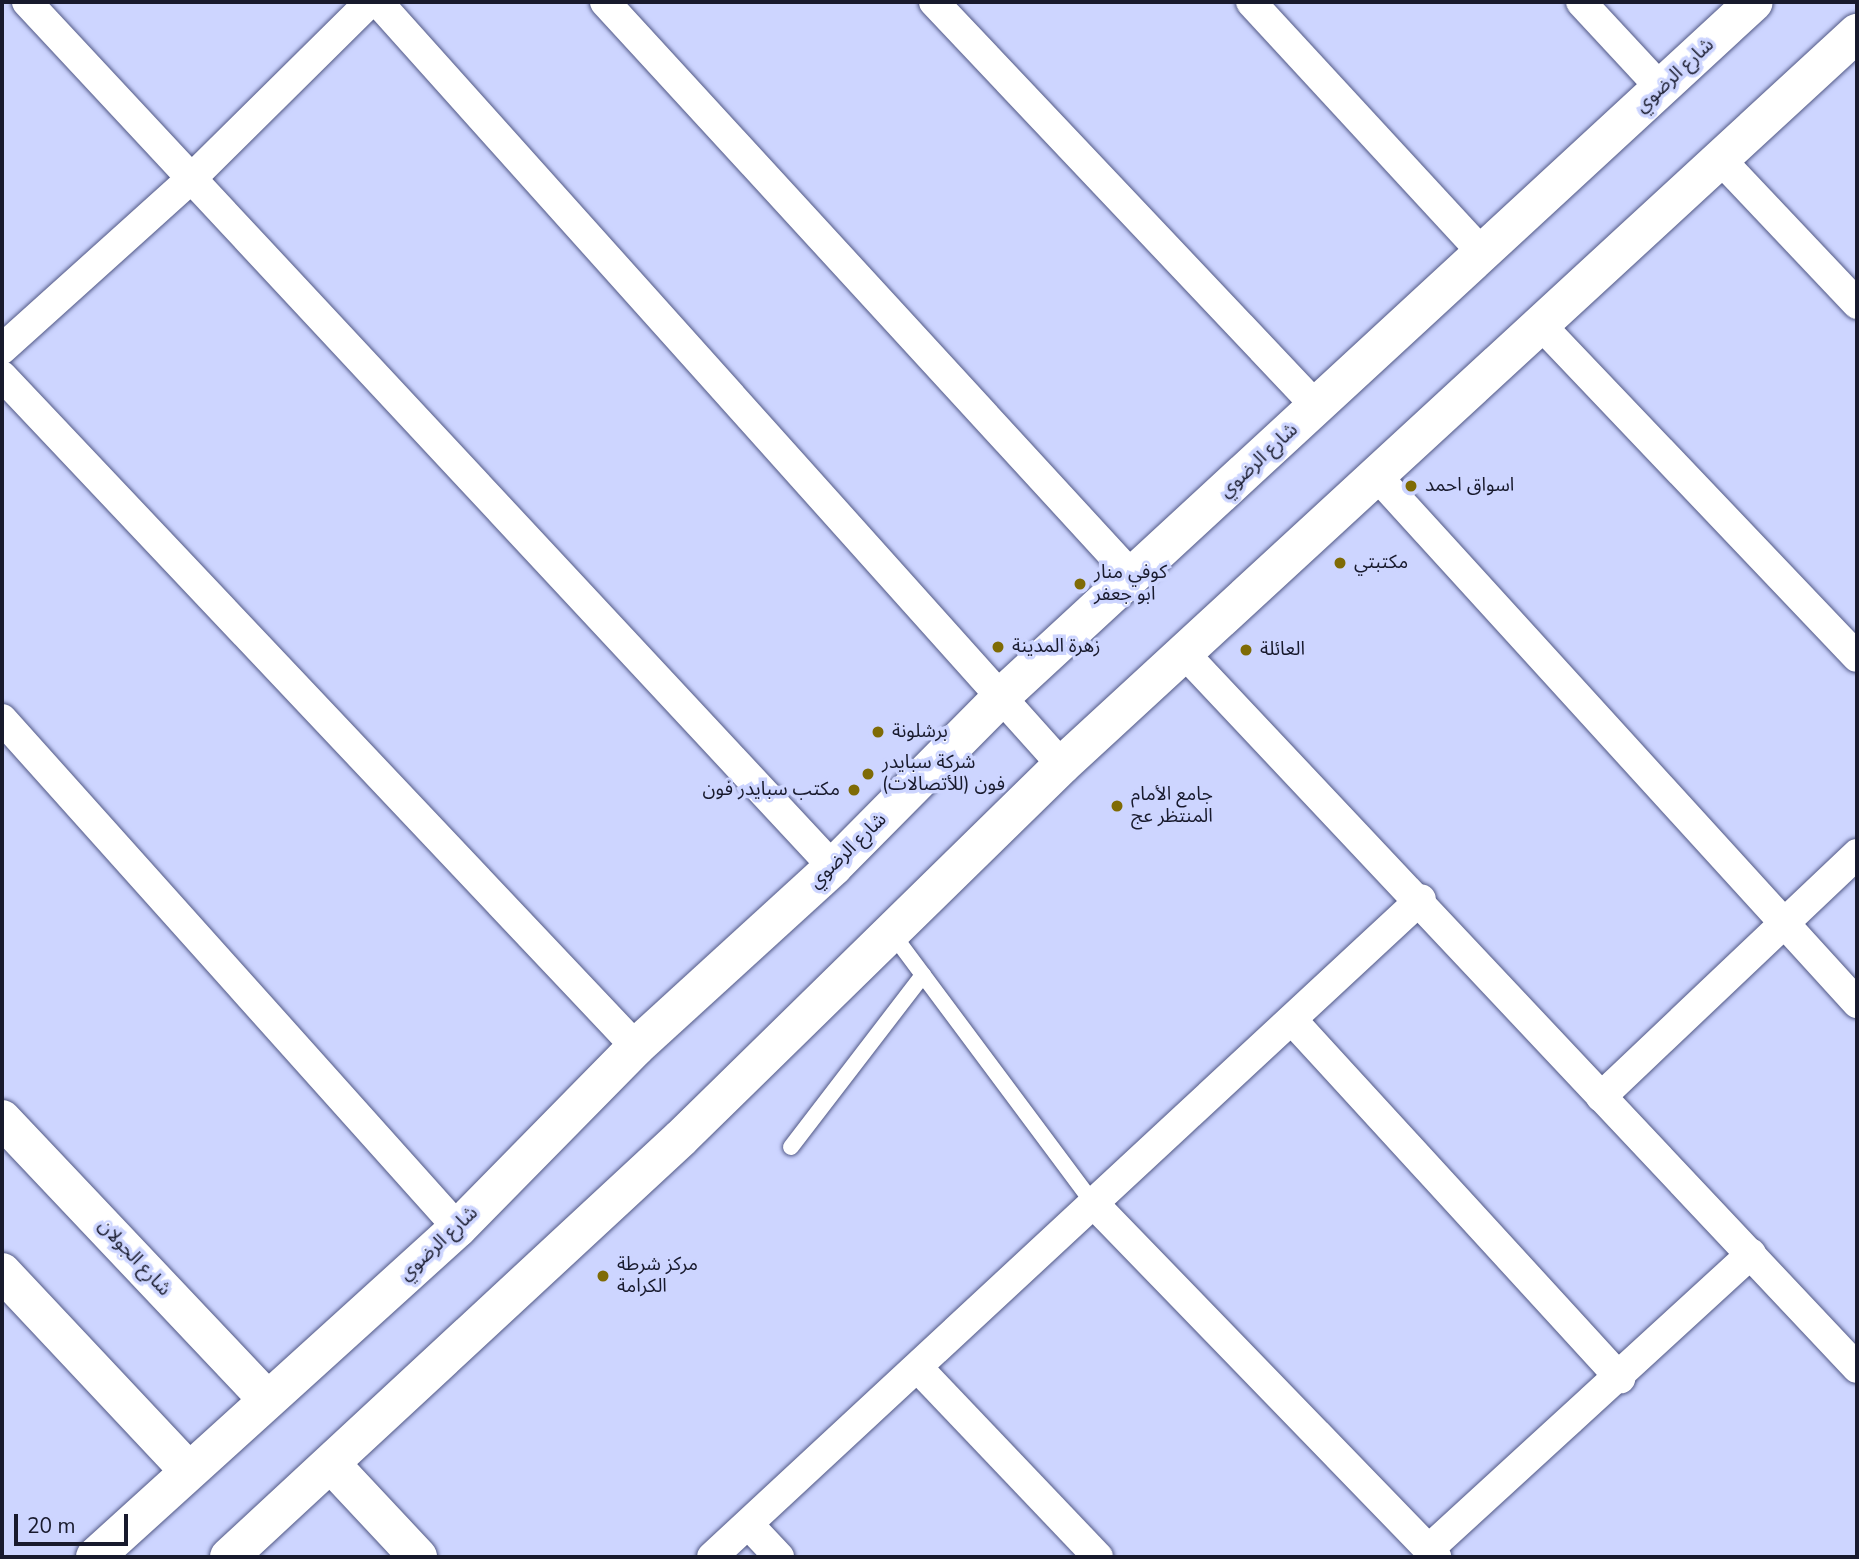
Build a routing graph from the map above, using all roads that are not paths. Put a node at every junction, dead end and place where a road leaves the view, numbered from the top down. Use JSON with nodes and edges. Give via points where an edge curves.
{"nodes":[{"id":1,"x":27,"y":2,"type":"edge"},
{"id":2,"x":370,"y":2,"type":"edge"},
{"id":3,"x":378,"y":2,"type":"edge"},
{"id":4,"x":605,"y":2,"type":"edge"},
{"id":5,"x":934,"y":2,"type":"edge"},
{"id":6,"x":1251,"y":2,"type":"edge"},
{"id":7,"x":1581,"y":2,"type":"edge"},
{"id":8,"x":1754,"y":2,"type":"edge"},
{"id":9,"x":1857,"y":33,"type":"edge"},
{"id":10,"x":1661,"y":88,"type":"junction"},
{"id":11,"x":1722,"y":161,"type":"junction"},
{"id":12,"x":192,"y":178,"type":"junction"},
{"id":13,"x":1483,"y":253,"type":"junction"},
{"id":14,"x":1857,"y":304,"type":"edge"},
{"id":15,"x":1539,"y":323,"type":"junction"},
{"id":16,"x":2,"y":349,"type":"edge"},
{"id":17,"x":2,"y":376,"type":"edge"},
{"id":18,"x":1317,"y":407,"type":"junction"},
{"id":19,"x":1375,"y":474,"type":"junction"},
{"id":20,"x":1133,"y":577,"type":"junction"},
{"id":21,"x":1185,"y":653,"type":"junction"},
{"id":22,"x":1857,"y":657,"type":"edge"},
{"id":23,"x":1004,"y":694,"type":"junction"},
{"id":24,"x":2,"y":719,"type":"edge"},
{"id":25,"x":1062,"y":765,"type":"junction"},
{"id":26,"x":1857,"y":854,"type":"edge"},
{"id":27,"x":833,"y":867,"type":"junction"},
{"id":28,"x":1421,"y":899,"type":"junction"},
{"id":29,"x":1784,"y":923,"type":"junction"},
{"id":30,"x":890,"y":930,"type":"junction"},
{"id":31,"x":923,"y":975,"type":"junction"},
{"id":32,"x":1857,"y":1003,"type":"edge"},
{"id":33,"x":1292,"y":1020,"type":"junction"},
{"id":34,"x":636,"y":1047,"type":"junction"},
{"id":35,"x":1601,"y":1097,"type":"junction"},
{"id":36,"x":2,"y":1119,"type":"edge"},
{"id":37,"x":791,"y":1146,"type":"dead end"},
{"id":38,"x":1094,"y":1204,"type":"junction"},
{"id":39,"x":457,"y":1228,"type":"junction"},
{"id":40,"x":1751,"y":1254,"type":"junction"},
{"id":41,"x":2,"y":1272,"type":"edge"},
{"id":42,"x":918,"y":1367,"type":"junction"},
{"id":43,"x":1857,"y":1368,"type":"edge"},
{"id":44,"x":1620,"y":1378,"type":"junction"},
{"id":45,"x":265,"y":1398,"type":"junction"},
{"id":46,"x":332,"y":1465,"type":"junction"},
{"id":47,"x":188,"y":1470,"type":"junction"},
{"id":48,"x":749,"y":1525,"type":"junction"},
{"id":49,"x":252,"y":1550,"type":"edge"},
{"id":50,"x":1432,"y":1553,"type":"edge"},
{"id":51,"x":95,"y":1557,"type":"edge"},
{"id":52,"x":418,"y":1557,"type":"edge"},
{"id":53,"x":712,"y":1557,"type":"edge"},
{"id":54,"x":779,"y":1557,"type":"edge"},
{"id":55,"x":1098,"y":1557,"type":"edge"}],
"edges":[{"from":1,"to":12,"type":"street"},
{"from":2,"to":12,"type":"street"},
{"from":3,"to":23,"type":"street"},
{"from":4,"to":20,"type":"street"},
{"from":5,"to":18,"type":"street"},
{"from":6,"to":13,"type":"street"},
{"from":7,"to":10,"type":"street"},
{"from":8,"to":10,"type":"street","name":"شارع الرضوي"},
{"from":9,"to":11,"type":"street"},
{"from":10,"to":13,"type":"street","name":"شارع الرضوي"},
{"from":11,"to":14,"type":"street"},
{"from":11,"to":15,"type":"street"},
{"from":12,"to":16,"type":"street"},
{"from":12,"to":27,"type":"street"},
{"from":13,"to":18,"type":"street","name":"شارع الرضوي"},
{"from":15,"to":19,"type":"street"},
{"from":15,"to":22,"type":"street"},
{"from":17,"to":34,"type":"street"},
{"from":18,"to":20,"type":"street","name":"شارع الرضوي"},
{"from":19,"to":21,"type":"street"},
{"from":19,"to":29,"type":"street"},
{"from":20,"to":23,"type":"street","name":"شارع الرضوي"},
{"from":21,"to":25,"type":"street"},
{"from":21,"to":28,"type":"street"},
{"from":23,"to":25,"type":"street"},
{"from":23,"to":27,"type":"street","name":"شارع الرضوي"},
{"from":24,"to":39,"type":"street"},
{"from":25,"to":30,"type":"street"},
{"from":26,"to":29,"type":"street"},
{"from":27,"to":34,"type":"street","name":"شارع الرضوي"},
{"from":28,"to":33,"type":"street"},
{"from":28,"to":35,"type":"street"},
{"from":29,"to":32,"type":"street"},
{"from":29,"to":35,"type":"street"},
{"from":30,"to":31,"type":"lane"},
{"from":30,"to":46,"type":"street","via":[[681,1138]]},
{"from":31,"to":37,"type":"lane"},
{"from":31,"to":38,"type":"lane"},
{"from":33,"to":38,"type":"street"},
{"from":33,"to":44,"type":"street"},
{"from":34,"to":39,"type":"street","name":"شارع الرضوي"},
{"from":35,"to":40,"type":"street"},
{"from":36,"to":45,"type":"street","name":"شارع الجولان"},
{"from":38,"to":42,"type":"street"},
{"from":38,"to":50,"type":"street"},
{"from":39,"to":45,"type":"street","name":"شارع الرضوي"},
{"from":40,"to":43,"type":"street"},
{"from":40,"to":44,"type":"street"},
{"from":41,"to":47,"type":"street"},
{"from":42,"to":48,"type":"street"},
{"from":42,"to":55,"type":"street"},
{"from":44,"to":50,"type":"street"},
{"from":45,"to":47,"type":"street","name":"شارع الرضوي"},
{"from":46,"to":49,"type":"street"},
{"from":46,"to":52,"type":"street"},
{"from":47,"to":51,"type":"street","name":"شارع الرضوي"},
{"from":48,"to":53,"type":"street"},
{"from":48,"to":54,"type":"street"}]}
